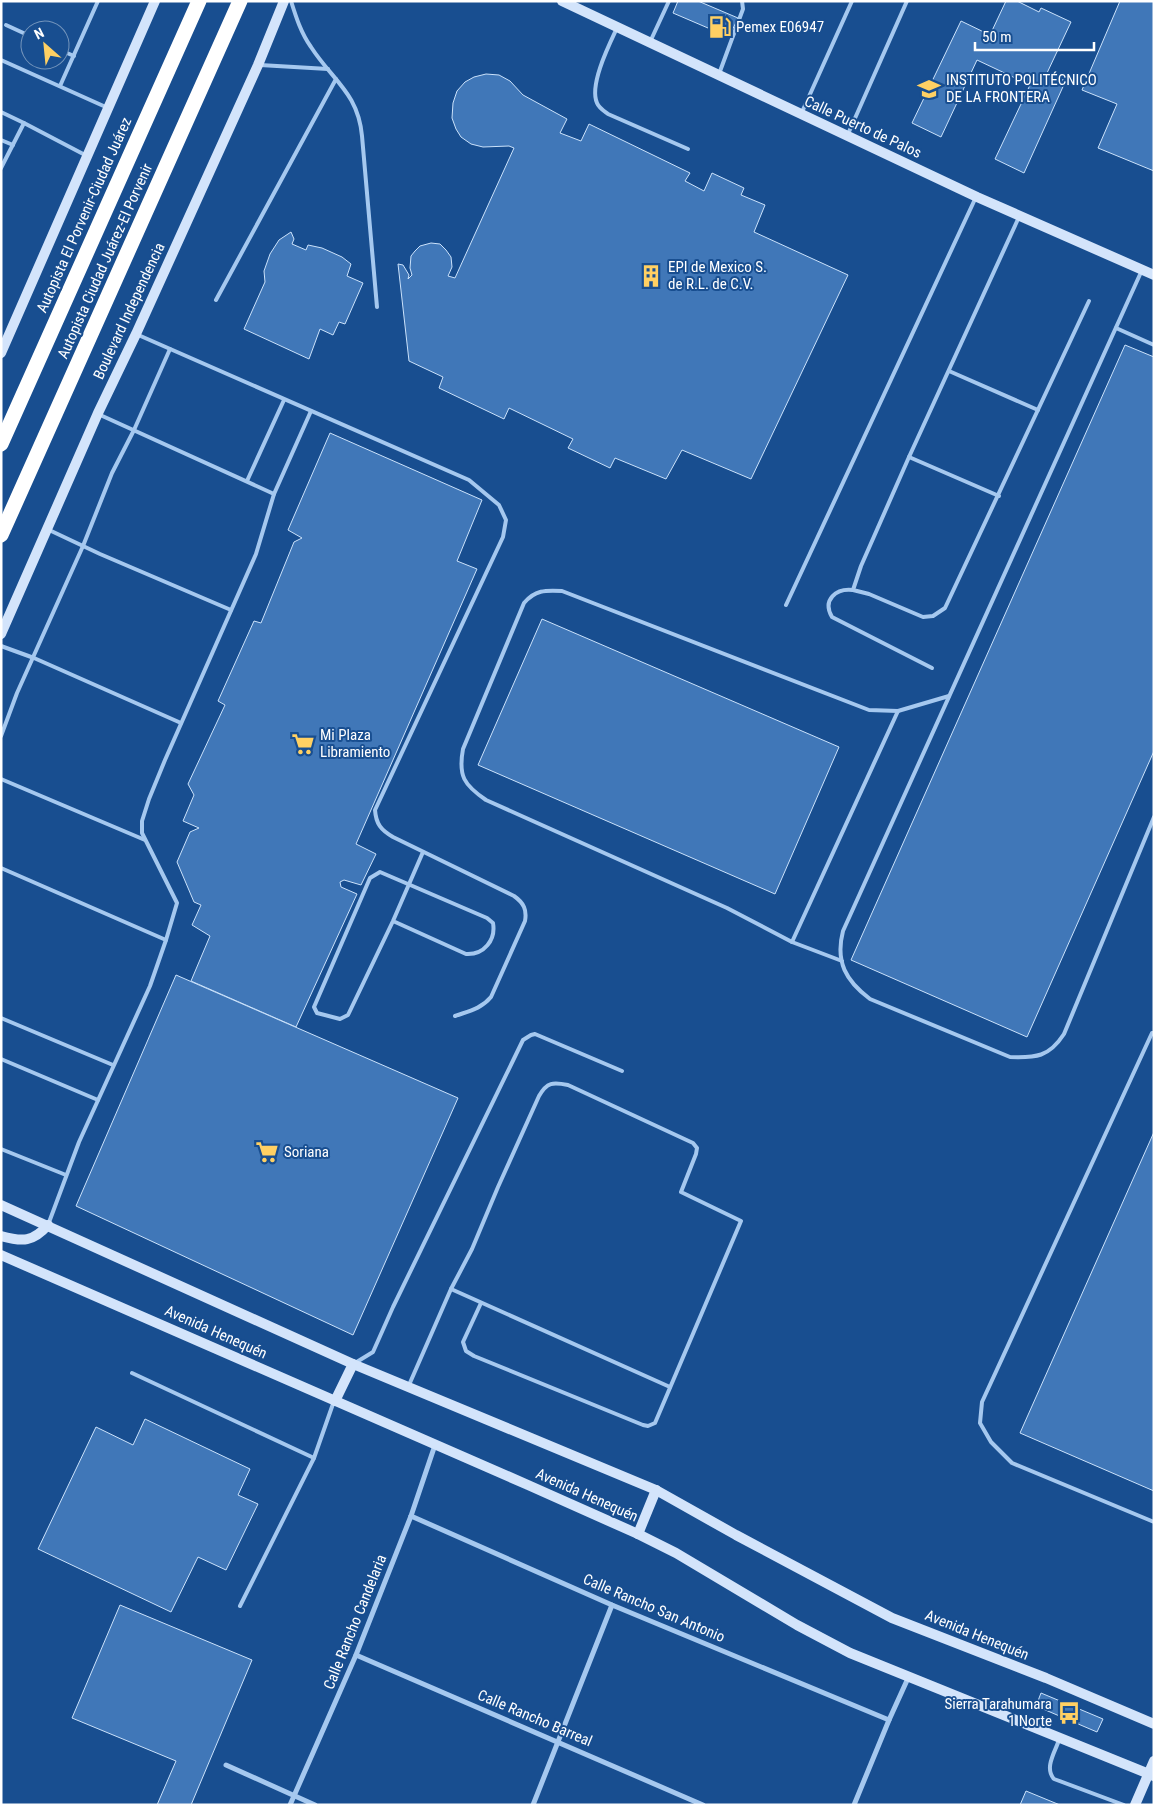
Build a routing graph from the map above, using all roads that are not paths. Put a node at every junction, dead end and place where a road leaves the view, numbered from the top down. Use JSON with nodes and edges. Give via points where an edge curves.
{"nodes":[{"id":1,"x":98,"y":1,"type":"edge"},
{"id":2,"x":155,"y":1,"type":"edge"},
{"id":3,"x":200,"y":1,"type":"edge"},
{"id":4,"x":240,"y":1,"type":"edge"},
{"id":5,"x":284,"y":1,"type":"edge"},
{"id":6,"x":291,"y":1,"type":"edge"},
{"id":7,"x":562,"y":1,"type":"edge"},
{"id":8,"x":669,"y":1,"type":"edge"},
{"id":9,"x":742,"y":1,"type":"edge"},
{"id":10,"x":852,"y":1,"type":"edge"},
{"id":11,"x":907,"y":1,"type":"edge"},
{"id":12,"x":6,"y":25,"type":"dead end"},
{"id":13,"x":617,"y":28,"type":"junction"},
{"id":14,"x":20,"y":31,"type":"edge"},
{"id":15,"x":650,"y":42,"type":"junction"},
{"id":16,"x":70,"y":54,"type":"edge"},
{"id":17,"x":74,"y":56,"type":"junction"},
{"id":18,"x":1,"y":60,"type":"edge"},
{"id":19,"x":258,"y":65,"type":"junction"},
{"id":20,"x":328,"y":69,"type":"junction"},
{"id":21,"x":718,"y":76,"type":"junction"},
{"id":22,"x":336,"y":79,"type":"junction"},
{"id":23,"x":60,"y":86,"type":"junction"},
{"id":24,"x":108,"y":108,"type":"junction"},
{"id":25,"x":1,"y":112,"type":"edge"},
{"id":26,"x":801,"y":114,"type":"junction"},
{"id":27,"x":24,"y":123,"type":"junction"},
{"id":28,"x":848,"y":136,"type":"junction"},
{"id":29,"x":1,"y":140,"type":"edge"},
{"id":30,"x":13,"y":145,"type":"junction"},
{"id":31,"x":688,"y":149,"type":"dead end"},
{"id":32,"x":87,"y":156,"type":"junction"},
{"id":33,"x":1,"y":168,"type":"edge"},
{"id":34,"x":977,"y":197,"type":"junction"},
{"id":35,"x":1020,"y":215,"type":"junction"},
{"id":36,"x":1142,"y":270,"type":"junction"},
{"id":37,"x":1154,"y":275,"type":"edge"},
{"id":38,"x":216,"y":300,"type":"dead end"},
{"id":39,"x":1089,"y":301,"type":"dead end"},
{"id":40,"x":377,"y":307,"type":"dead end"},
{"id":41,"x":1116,"y":328,"type":"junction"},
{"id":42,"x":136,"y":334,"type":"junction"},
{"id":43,"x":1154,"y":345,"type":"edge"},
{"id":44,"x":170,"y":349,"type":"junction"},
{"id":45,"x":1,"y":353,"type":"edge"},
{"id":46,"x":949,"y":371,"type":"junction"},
{"id":47,"x":284,"y":400,"type":"junction"},
{"id":48,"x":1038,"y":410,"type":"junction"},
{"id":49,"x":311,"y":411,"type":"junction"},
{"id":50,"x":98,"y":413,"type":"junction"},
{"id":51,"x":134,"y":430,"type":"junction"},
{"id":52,"x":1,"y":444,"type":"edge"},
{"id":53,"x":909,"y":457,"type":"junction"},
{"id":54,"x":247,"y":481,"type":"junction"},
{"id":55,"x":274,"y":494,"type":"junction"},
{"id":56,"x":999,"y":496,"type":"junction"},
{"id":57,"x":47,"y":529,"type":"junction"},
{"id":58,"x":1,"y":535,"type":"edge"},
{"id":59,"x":83,"y":546,"type":"junction"},
{"id":60,"x":853,"y":590,"type":"junction"},
{"id":61,"x":786,"y":605,"type":"dead end"},
{"id":62,"x":231,"y":610,"type":"junction"},
{"id":63,"x":1,"y":634,"type":"edge"},
{"id":64,"x":1,"y":646,"type":"edge"},
{"id":65,"x":34,"y":658,"type":"junction"},
{"id":66,"x":932,"y":668,"type":"dead end"},
{"id":67,"x":949,"y":696,"type":"junction"},
{"id":68,"x":898,"y":711,"type":"junction"},
{"id":69,"x":181,"y":723,"type":"junction"},
{"id":70,"x":1,"y":736,"type":"edge"},
{"id":71,"x":1,"y":779,"type":"edge"},
{"id":72,"x":1154,"y":817,"type":"edge"},
{"id":73,"x":145,"y":840,"type":"junction"},
{"id":74,"x":423,"y":852,"type":"junction"},
{"id":75,"x":1,"y":868,"type":"edge"},
{"id":76,"x":408,"y":885,"type":"junction"},
{"id":77,"x":393,"y":921,"type":"junction"},
{"id":78,"x":166,"y":940,"type":"junction"},
{"id":79,"x":792,"y":942,"type":"junction"},
{"id":80,"x":842,"y":961,"type":"junction"},
{"id":81,"x":455,"y":1016,"type":"dead end"},
{"id":82,"x":1,"y":1018,"type":"edge"},
{"id":83,"x":1154,"y":1033,"type":"edge"},
{"id":84,"x":1,"y":1059,"type":"edge"},
{"id":85,"x":113,"y":1065,"type":"junction"},
{"id":86,"x":622,"y":1072,"type":"dead end"},
{"id":87,"x":98,"y":1100,"type":"junction"},
{"id":88,"x":1,"y":1149,"type":"edge"},
{"id":89,"x":66,"y":1175,"type":"junction"},
{"id":90,"x":1,"y":1205,"type":"edge"},
{"id":91,"x":48,"y":1225,"type":"junction"},
{"id":92,"x":1,"y":1236,"type":"edge"},
{"id":93,"x":1,"y":1255,"type":"edge"},
{"id":94,"x":451,"y":1289,"type":"junction"},
{"id":95,"x":481,"y":1303,"type":"junction"},
{"id":96,"x":353,"y":1364,"type":"junction"},
{"id":97,"x":132,"y":1373,"type":"dead end"},
{"id":98,"x":408,"y":1387,"type":"junction"},
{"id":99,"x":670,"y":1387,"type":"junction"},
{"id":100,"x":334,"y":1401,"type":"junction"},
{"id":101,"x":435,"y":1445,"type":"junction"},
{"id":102,"x":314,"y":1458,"type":"junction"},
{"id":103,"x":656,"y":1490,"type":"junction"},
{"id":104,"x":411,"y":1516,"type":"junction"},
{"id":105,"x":1154,"y":1522,"type":"edge"},
{"id":106,"x":638,"y":1534,"type":"junction"},
{"id":107,"x":612,"y":1605,"type":"junction"},
{"id":108,"x":240,"y":1606,"type":"dead end"},
{"id":109,"x":356,"y":1655,"type":"junction"},
{"id":110,"x":909,"y":1676,"type":"junction"},
{"id":111,"x":889,"y":1720,"type":"junction"},
{"id":112,"x":1154,"y":1724,"type":"edge"},
{"id":113,"x":1060,"y":1738,"type":"junction"},
{"id":114,"x":559,"y":1741,"type":"junction"},
{"id":115,"x":1154,"y":1761,"type":"edge"},
{"id":116,"x":226,"y":1765,"type":"dead end"},
{"id":117,"x":1151,"y":1774,"type":"edge"},
{"id":118,"x":293,"y":1796,"type":"junction"},
{"id":119,"x":290,"y":1805,"type":"edge"},
{"id":120,"x":315,"y":1805,"type":"edge"},
{"id":121,"x":533,"y":1805,"type":"edge"},
{"id":122,"x":703,"y":1805,"type":"edge"},
{"id":123,"x":854,"y":1805,"type":"edge"},
{"id":124,"x":1124,"y":1805,"type":"edge"},
{"id":125,"x":1135,"y":1805,"type":"edge"}],
"edges":[{"from":1,"to":17,"type":"lane"},
{"from":2,"to":24,"type":"main road"},
{"from":3,"to":52,"type":"highway","name":"Autopista El Porvenir-Ciudad Juárez"},
{"from":4,"to":58,"type":"highway","name":"Autopista Ciudad Juárez-El Porvenir"},
{"from":5,"to":19,"type":"main road","name":"Boulevard Independencia"},
{"from":6,"to":20,"type":"lane","via":[[306,41]]},
{"from":7,"to":13,"type":"main road","name":"Calle Puerto de Palos"},
{"from":8,"to":15,"type":"lane"},
{"from":9,"to":21,"type":"lane","via":[[743,9]]},
{"from":10,"to":26,"type":"lane"},
{"from":11,"to":28,"type":"lane"},
{"from":12,"to":14,"type":"lane"},
{"from":13,"to":15,"type":"main road","name":"Calle Puerto de Palos"},
{"from":13,"to":31,"type":"lane","via":[[598,70],[596,102],[608,114]]},
{"from":15,"to":21,"type":"main road","name":"Calle Puerto de Palos"},
{"from":16,"to":17,"type":"lane"},
{"from":17,"to":23,"type":"lane"},
{"from":18,"to":23,"type":"lane"},
{"from":19,"to":20,"type":"lane"},
{"from":19,"to":42,"type":"main road","name":"Boulevard Independencia"},
{"from":20,"to":22,"type":"lane"},
{"from":21,"to":26,"type":"main road","name":"Calle Puerto de Palos"},
{"from":22,"to":38,"type":"lane"},
{"from":22,"to":40,"type":"lane","via":[[355,104],[361,126]]},
{"from":23,"to":24,"type":"lane"},
{"from":24,"to":32,"type":"main road"},
{"from":25,"to":27,"type":"lane"},
{"from":26,"to":28,"type":"main road","name":"Calle Puerto de Palos"},
{"from":27,"to":30,"type":"lane"},
{"from":27,"to":32,"type":"lane"},
{"from":28,"to":34,"type":"main road","name":"Calle Puerto de Palos"},
{"from":29,"to":30,"type":"lane"},
{"from":30,"to":33,"type":"lane"},
{"from":32,"to":45,"type":"main road"},
{"from":34,"to":35,"type":"main road","name":"Calle Puerto de Palos"},
{"from":34,"to":61,"type":"lane"},
{"from":35,"to":36,"type":"main road","name":"Calle Puerto de Palos"},
{"from":35,"to":46,"type":"lane"},
{"from":36,"to":37,"type":"main road","name":"Calle Puerto de Palos"},
{"from":36,"to":41,"type":"lane"},
{"from":39,"to":48,"type":"lane"},
{"from":41,"to":43,"type":"lane"},
{"from":41,"to":67,"type":"lane"},
{"from":42,"to":44,"type":"lane"},
{"from":42,"to":50,"type":"main road","name":"Boulevard Independencia"},
{"from":44,"to":47,"type":"lane"},
{"from":44,"to":51,"type":"lane"},
{"from":46,"to":48,"type":"lane"},
{"from":46,"to":53,"type":"lane"},
{"from":47,"to":49,"type":"lane"},
{"from":47,"to":54,"type":"lane"},
{"from":48,"to":56,"type":"lane"},
{"from":49,"to":55,"type":"lane"},
{"from":49,"to":74,"type":"lane","via":[[470,480],[499,504],[506,520],[503,537],[375,810],[375,818],[382,830]]},
{"from":50,"to":51,"type":"lane"},
{"from":50,"to":57,"type":"main road","name":"Boulevard Independencia"},
{"from":51,"to":54,"type":"lane"},
{"from":51,"to":59,"type":"lane","via":[[112,472]]},
{"from":53,"to":56,"type":"lane"},
{"from":53,"to":60,"type":"lane"},
{"from":54,"to":55,"type":"lane"},
{"from":55,"to":62,"type":"lane","via":[[256,554]]},
{"from":56,"to":60,"type":"lane","via":[[949,603],[939,613],[923,617]]},
{"from":57,"to":59,"type":"lane"},
{"from":57,"to":63,"type":"main road","name":"Boulevard Independencia"},
{"from":59,"to":62,"type":"lane"},
{"from":59,"to":65,"type":"lane"},
{"from":60,"to":66,"type":"lane","via":[[842,590],[829,600],[832,617]]},
{"from":62,"to":69,"type":"lane"},
{"from":64,"to":65,"type":"lane"},
{"from":65,"to":69,"type":"lane"},
{"from":65,"to":70,"type":"lane"},
{"from":67,"to":68,"type":"lane"},
{"from":67,"to":80,"type":"lane","via":[[843,932],[840,944]]},
{"from":68,"to":79,"type":"lane"},
{"from":68,"to":79,"type":"lane","via":[[869,710],[562,591],[539,591],[524,603],[463,749],[462,774],[466,785],[486,800],[727,908]]},
{"from":69,"to":73,"type":"lane","via":[[144,814],[142,833]]},
{"from":71,"to":73,"type":"lane"},
{"from":72,"to":80,"type":"lane","via":[[1064,1034],[1057,1045],[1044,1054],[1029,1058],[1010,1057],[870,999],[856,989],[846,975]]},
{"from":73,"to":78,"type":"lane","via":[[177,903]]},
{"from":74,"to":76,"type":"lane"},
{"from":74,"to":81,"type":"lane","via":[[514,896],[521,901],[527,913],[491,997],[478,1008]]},
{"from":75,"to":78,"type":"lane"},
{"from":76,"to":77,"type":"lane"},
{"from":76,"to":77,"type":"lane","via":[[487,918],[493,923],[494,930],[484,950],[466,954]]},
{"from":76,"to":77,"type":"lane","via":[[380,872],[370,878],[314,1006],[319,1015],[346,1018]]},
{"from":78,"to":85,"type":"lane","via":[[150,986]]},
{"from":79,"to":80,"type":"lane"},
{"from":82,"to":85,"type":"lane"},
{"from":83,"to":105,"type":"lane","via":[[982,1402],[980,1423],[991,1442],[1012,1462]]},
{"from":84,"to":87,"type":"lane"},
{"from":85,"to":87,"type":"lane"},
{"from":86,"to":96,"type":"lane","via":[[535,1034],[523,1040],[373,1352]]},
{"from":87,"to":89,"type":"lane"},
{"from":88,"to":89,"type":"lane"},
{"from":89,"to":91,"type":"lane"},
{"from":90,"to":91,"type":"main road","name":"Avenida Henequén"},
{"from":91,"to":92,"type":"main road","via":[[40,1234],[24,1240]]},
{"from":91,"to":96,"type":"main road","name":"Avenida Henequén"},
{"from":93,"to":100,"type":"main road","name":"Avenida Henequén"},
{"from":94,"to":95,"type":"lane"},
{"from":94,"to":98,"type":"lane"},
{"from":94,"to":99,"type":"lane","via":[[472,1250],[543,1088],[556,1082],[568,1085],[693,1143],[696,1154],[681,1192],[741,1221]]},
{"from":95,"to":99,"type":"lane"},
{"from":95,"to":99,"type":"lane","via":[[463,1342],[466,1351],[474,1356],[648,1426],[655,1423]]},
{"from":96,"to":98,"type":"main road","name":"Avenida Henequén"},
{"from":96,"to":100,"type":"main road"},
{"from":97,"to":102,"type":"lane"},
{"from":98,"to":103,"type":"main road","name":"Avenida Henequén"},
{"from":100,"to":101,"type":"main road","name":"Avenida Henequén"},
{"from":100,"to":102,"type":"lane"},
{"from":101,"to":104,"type":"street","name":"Calle Rancho Candelaria"},
{"from":101,"to":106,"type":"main road","name":"Avenida Henequén"},
{"from":102,"to":108,"type":"lane"},
{"from":103,"to":106,"type":"main road"},
{"from":103,"to":112,"type":"main road","name":"Avenida Henequén","via":[[892,1618]]},
{"from":104,"to":107,"type":"street","name":"Calle Rancho San Antonio"},
{"from":104,"to":109,"type":"street","name":"Calle Rancho Candelaria"},
{"from":106,"to":110,"type":"main road","name":"Avenida Henequén","via":[[797,1625],[850,1652]]},
{"from":107,"to":111,"type":"street","name":"Calle Rancho San Antonio"},
{"from":107,"to":114,"type":"street"},
{"from":109,"to":114,"type":"street","name":"Calle Rancho Barreal"},
{"from":109,"to":118,"type":"street","name":"Calle Rancho Candelaria"},
{"from":110,"to":111,"type":"street"},
{"from":110,"to":113,"type":"main road","name":"Avenida Henequén"},
{"from":111,"to":123,"type":"street"},
{"from":113,"to":117,"type":"main road","name":"Avenida Henequén"},
{"from":113,"to":124,"type":"lane","via":[[1049,1768],[1051,1776]]},
{"from":114,"to":121,"type":"street"},
{"from":114,"to":122,"type":"street","name":"Calle Rancho Barreal"},
{"from":115,"to":117,"type":"main road"},
{"from":116,"to":118,"type":"street"},
{"from":117,"to":125,"type":"main road"},
{"from":118,"to":119,"type":"street","name":"Calle Rancho Candelaria"},
{"from":118,"to":120,"type":"street"}]}
